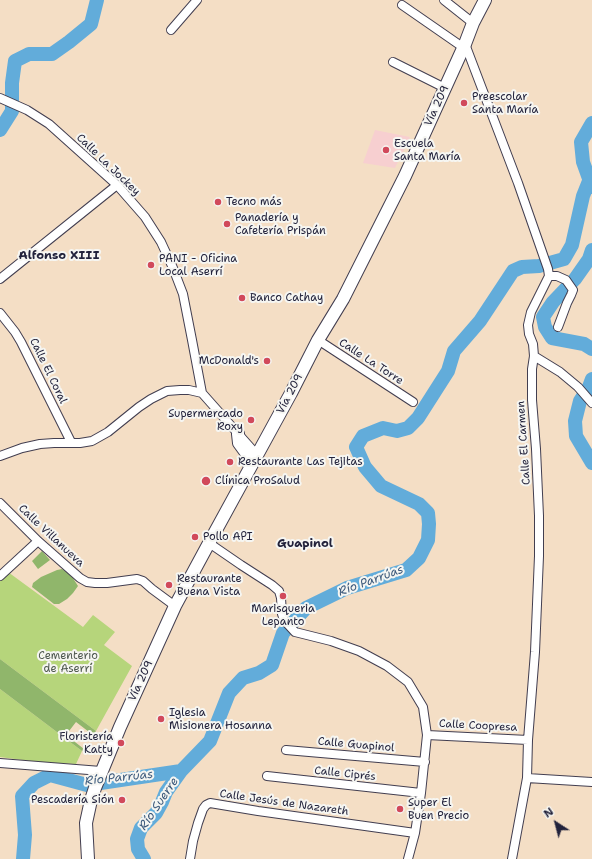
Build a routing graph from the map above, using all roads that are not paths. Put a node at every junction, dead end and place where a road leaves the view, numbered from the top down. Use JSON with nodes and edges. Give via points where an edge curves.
{"nodes":[{"id":1,"x":197,"y":0,"type":"edge"},
{"id":2,"x":444,"y":0,"type":"edge"},
{"id":3,"x":485,"y":0,"type":"edge"},
{"id":4,"x":402,"y":5,"type":"dead end"},
{"id":5,"x":473,"y":23,"type":"junction"},
{"id":6,"x":171,"y":30,"type":"dead end"},
{"id":7,"x":464,"y":46,"type":"junction"},
{"id":8,"x":393,"y":62,"type":"dead end"},
{"id":9,"x":445,"y":88,"type":"junction"},
{"id":10,"x":2,"y":99,"type":"edge"},
{"id":11,"x":117,"y":185,"type":"junction"},
{"id":12,"x":549,"y":273,"type":"junction"},
{"id":13,"x":0,"y":279,"type":"edge"},
{"id":14,"x":0,"y":313,"type":"edge"},
{"id":15,"x":558,"y":327,"type":"dead end"},
{"id":16,"x":318,"y":340,"type":"junction"},
{"id":17,"x":534,"y":356,"type":"junction"},
{"id":18,"x":202,"y":393,"type":"junction"},
{"id":19,"x":412,"y":402,"type":"dead end"},
{"id":20,"x":592,"y":403,"type":"edge"},
{"id":21,"x":238,"y":434,"type":"junction"},
{"id":22,"x":70,"y":442,"type":"junction"},
{"id":23,"x":257,"y":455,"type":"junction"},
{"id":24,"x":0,"y":456,"type":"edge"},
{"id":25,"x":250,"y":468,"type":"junction"},
{"id":26,"x":0,"y":503,"type":"edge"},
{"id":27,"x":38,"y":541,"type":"junction"},
{"id":28,"x":209,"y":543,"type":"junction"},
{"id":29,"x":0,"y":576,"type":"edge"},
{"id":30,"x":175,"y":606,"type":"junction"},
{"id":31,"x":428,"y":735,"type":"junction"},
{"id":32,"x":528,"y":740,"type":"junction"},
{"id":33,"x":286,"y":750,"type":"dead end"},
{"id":34,"x":425,"y":762,"type":"junction"},
{"id":35,"x":0,"y":763,"type":"edge"},
{"id":36,"x":267,"y":776,"type":"dead end"},
{"id":37,"x":98,"y":778,"type":"junction"},
{"id":38,"x":527,"y":778,"type":"junction"},
{"id":39,"x":592,"y":782,"type":"edge"},
{"id":40,"x":421,"y":793,"type":"junction"},
{"id":41,"x":415,"y":833,"type":"junction"},
{"id":42,"x":88,"y":859,"type":"edge"},
{"id":43,"x":190,"y":859,"type":"edge"},
{"id":44,"x":408,"y":859,"type":"edge"},
{"id":45,"x":512,"y":859,"type":"edge"}],
"edges":[{"from":1,"to":6,"type":"street"},
{"from":2,"to":5,"type":"street"},
{"from":3,"to":5,"type":"main road","name":"Vía 209"},
{"from":4,"to":7,"type":"street"},
{"from":5,"to":7,"type":"main road","name":"Vía 209"},
{"from":7,"to":9,"type":"main road","name":"Vía 209"},
{"from":7,"to":12,"type":"street","via":[[518,183]]},
{"from":8,"to":9,"type":"street"},
{"from":9,"to":16,"type":"main road","name":"Vía 209","via":[[402,183],[343,299]]},
{"from":10,"to":11,"type":"street","name":"Calle La Jockey","via":[[27,110],[49,124]]},
{"from":11,"to":13,"type":"street"},
{"from":11,"to":18,"type":"street","name":"Calle La Jockey","via":[[145,217],[162,242],[173,268],[183,294]]},
{"from":12,"to":15,"type":"street","via":[[566,280],[573,290]]},
{"from":12,"to":17,"type":"street","name":"Calle El Carmen","via":[[531,312],[528,325]]},
{"from":14,"to":22,"type":"street","name":"Calle El Coral","via":[[21,342]]},
{"from":16,"to":19,"type":"street","name":"Calle La Torre"},
{"from":16,"to":23,"type":"main road","name":"Vía 209"},
{"from":17,"to":20,"type":"street","via":[[560,372]]},
{"from":17,"to":32,"type":"street","name":"Calle El Carmen","via":[[532,400],[537,456],[539,556]]},
{"from":18,"to":21,"type":"street"},
{"from":18,"to":22,"type":"street","via":[[189,390],[168,391],[139,407],[98,438],[80,443]]},
{"from":21,"to":23,"type":"street"},
{"from":21,"to":25,"type":"main road"},
{"from":22,"to":24,"type":"street","via":[[40,444]]},
{"from":23,"to":25,"type":"main road","name":"Vía 209"},
{"from":25,"to":28,"type":"main road","name":"Vía 209"},
{"from":26,"to":27,"type":"street","name":"Calle Villanueva"},
{"from":27,"to":29,"type":"street"},
{"from":27,"to":30,"type":"street","name":"Calle Villanueva","via":[[88,582],[107,583],[137,579]]},
{"from":28,"to":30,"type":"main road","name":"Vía 209"},
{"from":28,"to":31,"type":"street","via":[[279,591],[284,620],[295,632],[359,651],[387,666],[408,682],[423,707]]},
{"from":30,"to":37,"type":"main road","name":"Vía 209"},
{"from":31,"to":32,"type":"street","name":"Calle Coopresa"},
{"from":31,"to":34,"type":"street"},
{"from":32,"to":38,"type":"street","name":"Calle El Carmen"},
{"from":33,"to":34,"type":"street","name":"Calle Guapinol"},
{"from":34,"to":40,"type":"street"},
{"from":35,"to":37,"type":"street"},
{"from":36,"to":40,"type":"street","name":"Calle Ciprés"},
{"from":37,"to":42,"type":"main road","name":"Vía 209","via":[[86,823]]},
{"from":38,"to":39,"type":"street"},
{"from":38,"to":45,"type":"street","name":"Calle El Carmen"},
{"from":40,"to":41,"type":"street"},
{"from":41,"to":43,"type":"street","name":"Calle Jesús de Nazareth","via":[[210,803],[203,809],[198,823]]},
{"from":41,"to":44,"type":"street"}]}
